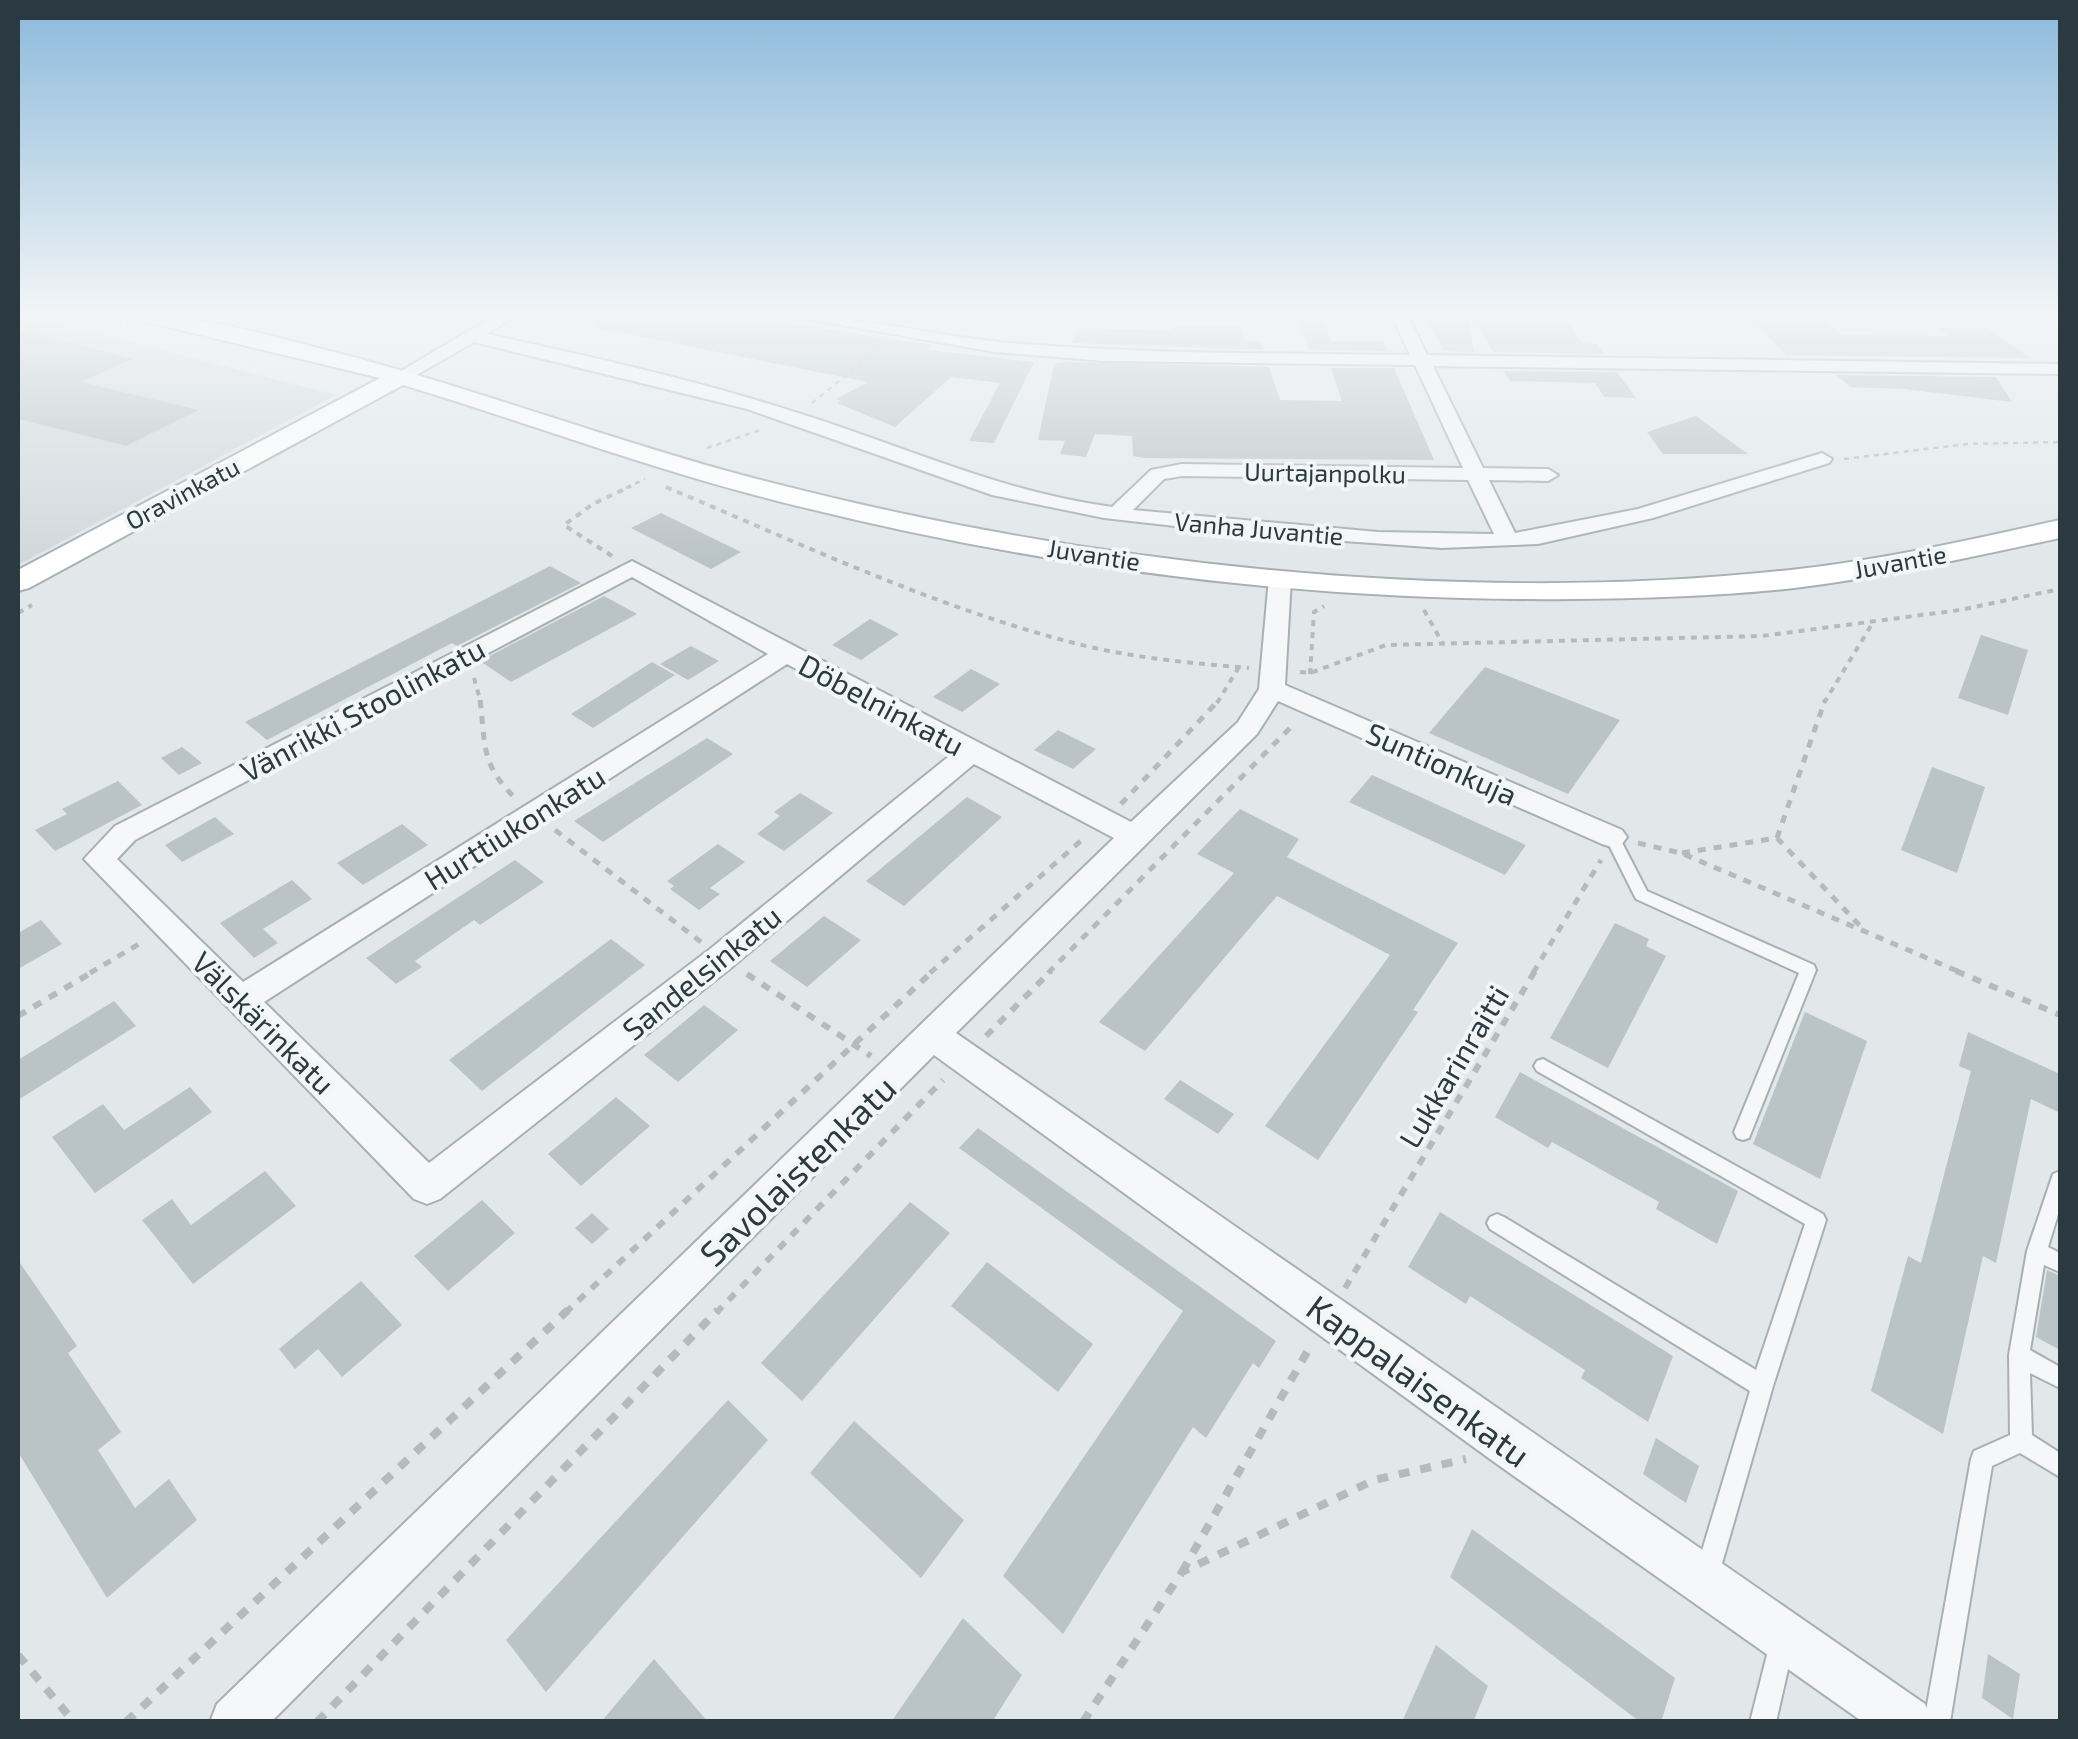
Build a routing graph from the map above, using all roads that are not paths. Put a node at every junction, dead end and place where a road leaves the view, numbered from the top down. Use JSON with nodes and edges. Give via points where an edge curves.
{"nodes":[{"id":1,"x":361,"y":397,"type":"edge"},
{"id":2,"x":467,"y":397,"type":"edge"},
{"id":3,"x":721,"y":397,"type":"edge"},
{"id":4,"x":1438,"y":397,"type":"edge"},
{"id":5,"x":1822,"y":460,"type":"road end"},
{"id":6,"x":1476,"y":474,"type":"junction"},
{"id":7,"x":1548,"y":474,"type":"dead end"},
{"id":8,"x":1118,"y":513,"type":"junction"},
{"id":9,"x":2060,"y":529,"type":"edge"},
{"id":10,"x":1507,"y":539,"type":"junction"},
{"id":11,"x":632,"y":568,"type":"joint"},
{"id":12,"x":1280,"y":578,"type":"junction"},
{"id":13,"x":18,"y":582,"type":"edge"},
{"id":14,"x":786,"y":654,"type":"junction"},
{"id":15,"x":1272,"y":689,"type":"junction"},
{"id":16,"x":972,"y":752,"type":"junction"},
{"id":17,"x":1119,"y":828,"type":"junction"},
{"id":18,"x":1612,"y":837,"type":"joint"},
{"id":19,"x":100,"y":859,"type":"joint"},
{"id":20,"x":242,"y":999,"type":"junction"},
{"id":21,"x":949,"y":1046,"type":"junction"},
{"id":22,"x":1543,"y":1066,"type":"dead end"},
{"id":23,"x":1743,"y":1132,"type":"dead end"},
{"id":24,"x":2060,"y":1180,"type":"edge"},
{"id":25,"x":427,"y":1188,"type":"joint"},
{"id":26,"x":1497,"y":1223,"type":"dead end"},
{"id":27,"x":2037,"y":1251,"type":"junction"},
{"id":28,"x":2060,"y":1263,"type":"edge"},
{"id":29,"x":2019,"y":1355,"type":"junction"},
{"id":30,"x":2060,"y":1378,"type":"edge"},
{"id":31,"x":1762,"y":1386,"type":"junction"},
{"id":32,"x":2021,"y":1442,"type":"junction"},
{"id":33,"x":2060,"y":1466,"type":"edge"},
{"id":34,"x":1705,"y":1581,"type":"junction"},
{"id":35,"x":1784,"y":1636,"type":"junction"},
{"id":36,"x":1893,"y":1717,"type":"edge"},
{"id":37,"x":234,"y":1722,"type":"edge"},
{"id":38,"x":1763,"y":1722,"type":"edge"},
{"id":39,"x":1937,"y":1722,"type":"edge"}],
"edges":[{"from":1,"to":13,"type":"main road","name":"Oravinkatu"},
{"from":2,"to":12,"type":"main road","name":"Juvantie","via":[[862,513],[989,538]]},
{"from":3,"to":8,"type":"street","name":"Vanha Juvantie","via":[[994,490]]},
{"from":4,"to":6,"type":"street"},
{"from":5,"to":10,"type":"street","name":"Vanha Juvantie","via":[[1582,530]]},
{"from":6,"to":7,"type":"street","name":"Uurtajanpolku"},
{"from":6,"to":8,"type":"street","name":"Uurtajanpolku","via":[[1182,470],[1158,474]]},
{"from":6,"to":10,"type":"street"},
{"from":8,"to":10,"type":"street","name":"Vanha Juvantie","via":[[1364,538]]},
{"from":9,"to":12,"type":"main road","name":"Juvantie","via":[[1765,582],[1421,589]]},
{"from":11,"to":14,"type":"street","name":"Döbelninkatu"},
{"from":11,"to":19,"type":"street","name":"Vänrikki Stoolinkatu","via":[[125,833]]},
{"from":12,"to":15,"type":"street","name":"Savolaistenkatu"},
{"from":14,"to":16,"type":"street","name":"Döbelninkatu"},
{"from":14,"to":20,"type":"street","name":"Hurttiukonkatu"},
{"from":15,"to":17,"type":"street","name":"Savolaistenkatu","via":[[1248,728]]},
{"from":15,"to":18,"type":"street","name":"Suntionkuja"},
{"from":16,"to":17,"type":"street","name":"Döbelninkatu"},
{"from":16,"to":25,"type":"street","name":"Sandelsinkatu"},
{"from":17,"to":21,"type":"street","name":"Savolaistenkatu"},
{"from":18,"to":23,"type":"lane","via":[[1642,895],[1808,970]]},
{"from":19,"to":20,"type":"street","name":"Välskärinkatu"},
{"from":20,"to":25,"type":"street","name":"Välskärinkatu"},
{"from":21,"to":34,"type":"street","name":"Kappalaisenkatu"},
{"from":21,"to":37,"type":"street","name":"Savolaistenkatu"},
{"from":22,"to":31,"type":"lane","via":[[1816,1220]]},
{"from":24,"to":27,"type":"lane"},
{"from":26,"to":31,"type":"lane"},
{"from":27,"to":28,"type":"lane"},
{"from":27,"to":29,"type":"lane"},
{"from":29,"to":30,"type":"lane"},
{"from":29,"to":32,"type":"lane"},
{"from":31,"to":34,"type":"lane"},
{"from":32,"to":33,"type":"lane"},
{"from":32,"to":39,"type":"lane","via":[[1982,1460]]},
{"from":34,"to":35,"type":"street","name":"Kappalaisenkatu"},
{"from":35,"to":36,"type":"street","name":"Kappalaisenkatu"},
{"from":35,"to":38,"type":"lane"}]}
